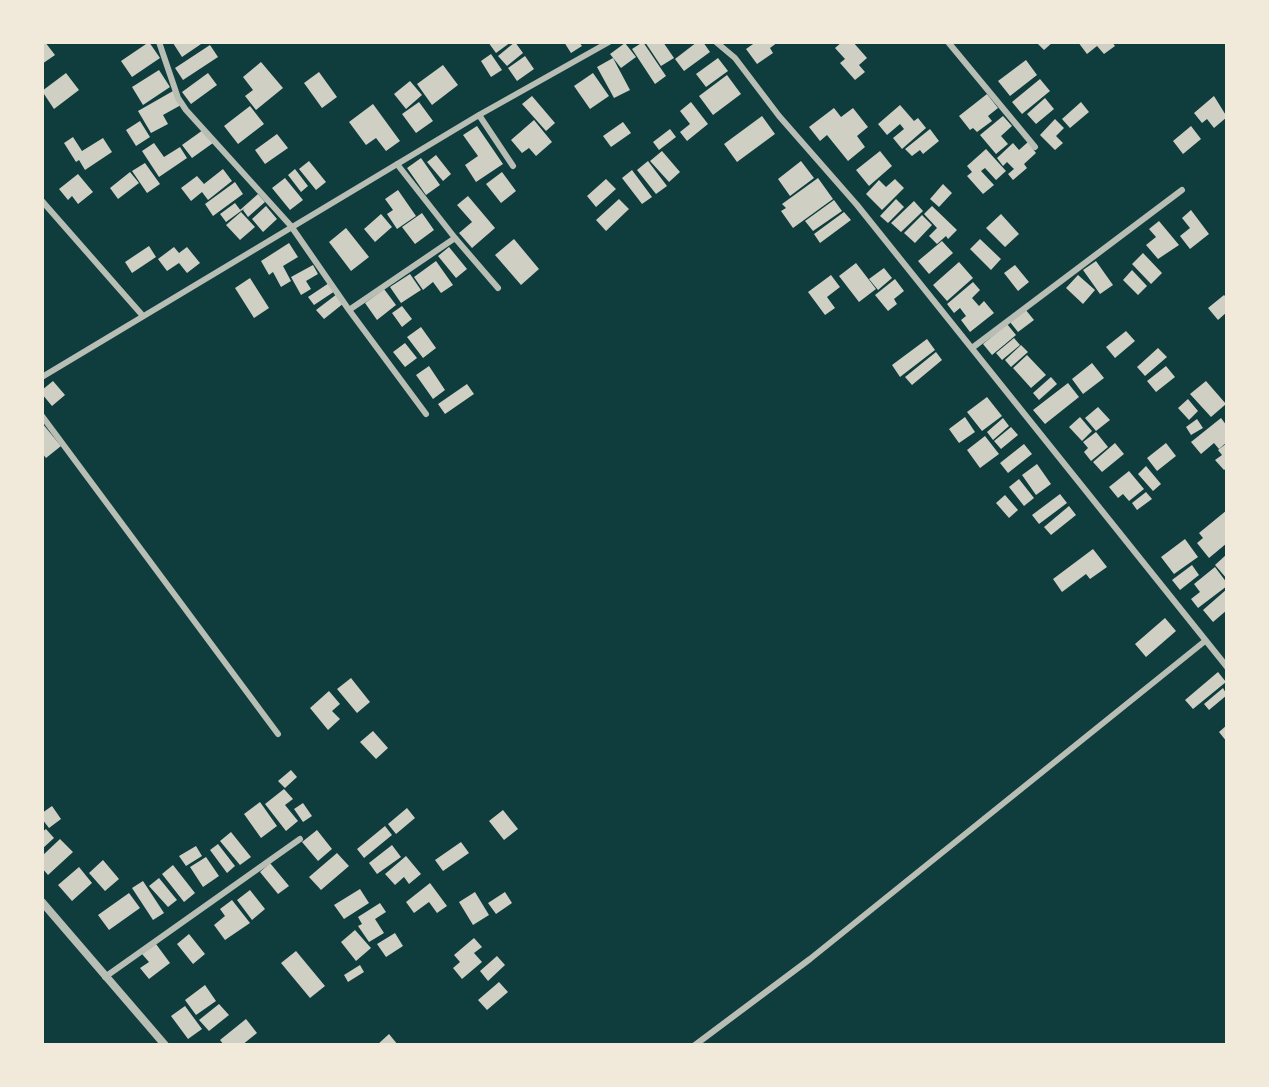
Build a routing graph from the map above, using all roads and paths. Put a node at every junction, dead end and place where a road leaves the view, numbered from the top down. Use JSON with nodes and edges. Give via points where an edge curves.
{"nodes":[{"id":1,"x":167,"y":42,"type":"edge"},
{"id":2,"x":609,"y":42,"type":"edge"},
{"id":3,"x":716,"y":42,"type":"edge"},
{"id":4,"x":948,"y":42,"type":"edge"},
{"id":5,"x":160,"y":44,"type":"edge"},
{"id":6,"x":478,"y":115,"type":"junction"},
{"id":7,"x":1035,"y":147,"type":"dead end"},
{"id":8,"x":397,"y":164,"type":"junction"},
{"id":9,"x":513,"y":166,"type":"dead end"},
{"id":10,"x":1182,"y":190,"type":"dead end"},
{"id":11,"x":42,"y":201,"type":"edge"},
{"id":12,"x":291,"y":226,"type":"junction"},
{"id":13,"x":455,"y":238,"type":"junction"},
{"id":14,"x":498,"y":288,"type":"dead end"},
{"id":15,"x":349,"y":310,"type":"junction"},
{"id":16,"x":143,"y":316,"type":"junction"},
{"id":17,"x":972,"y":348,"type":"junction"},
{"id":18,"x":42,"y":377,"type":"edge"},
{"id":19,"x":426,"y":414,"type":"dead end"},
{"id":20,"x":42,"y":416,"type":"edge"},
{"id":21,"x":1205,"y":641,"type":"junction"},
{"id":22,"x":1227,"y":667,"type":"edge"},
{"id":23,"x":279,"y":734,"type":"dead end"},
{"id":24,"x":300,"y":839,"type":"dead end"},
{"id":25,"x":42,"y":902,"type":"edge"},
{"id":26,"x":105,"y":977,"type":"junction"},
{"id":27,"x":165,"y":1045,"type":"edge"},
{"id":28,"x":695,"y":1045,"type":"edge"}],
"edges":[{"from":1,"to":5,"type":"street"},
{"from":2,"to":6,"type":"street"},
{"from":3,"to":17,"type":"street","via":[[735,58]]},
{"from":4,"to":7,"type":"street"},
{"from":5,"to":12,"type":"street","via":[[178,98],[186,110]]},
{"from":6,"to":8,"type":"street"},
{"from":6,"to":9,"type":"street"},
{"from":8,"to":12,"type":"street"},
{"from":8,"to":13,"type":"street"},
{"from":10,"to":17,"type":"street"},
{"from":11,"to":16,"type":"street"},
{"from":12,"to":15,"type":"street"},
{"from":12,"to":16,"type":"street"},
{"from":13,"to":14,"type":"street"},
{"from":13,"to":15,"type":"street"},
{"from":15,"to":19,"type":"street"},
{"from":16,"to":18,"type":"street"},
{"from":17,"to":21,"type":"street"},
{"from":20,"to":23,"type":"street"},
{"from":21,"to":22,"type":"street"},
{"from":21,"to":28,"type":"street","via":[[810,959]]},
{"from":24,"to":26,"type":"street"},
{"from":25,"to":26,"type":"street"},
{"from":26,"to":27,"type":"street"}]}
